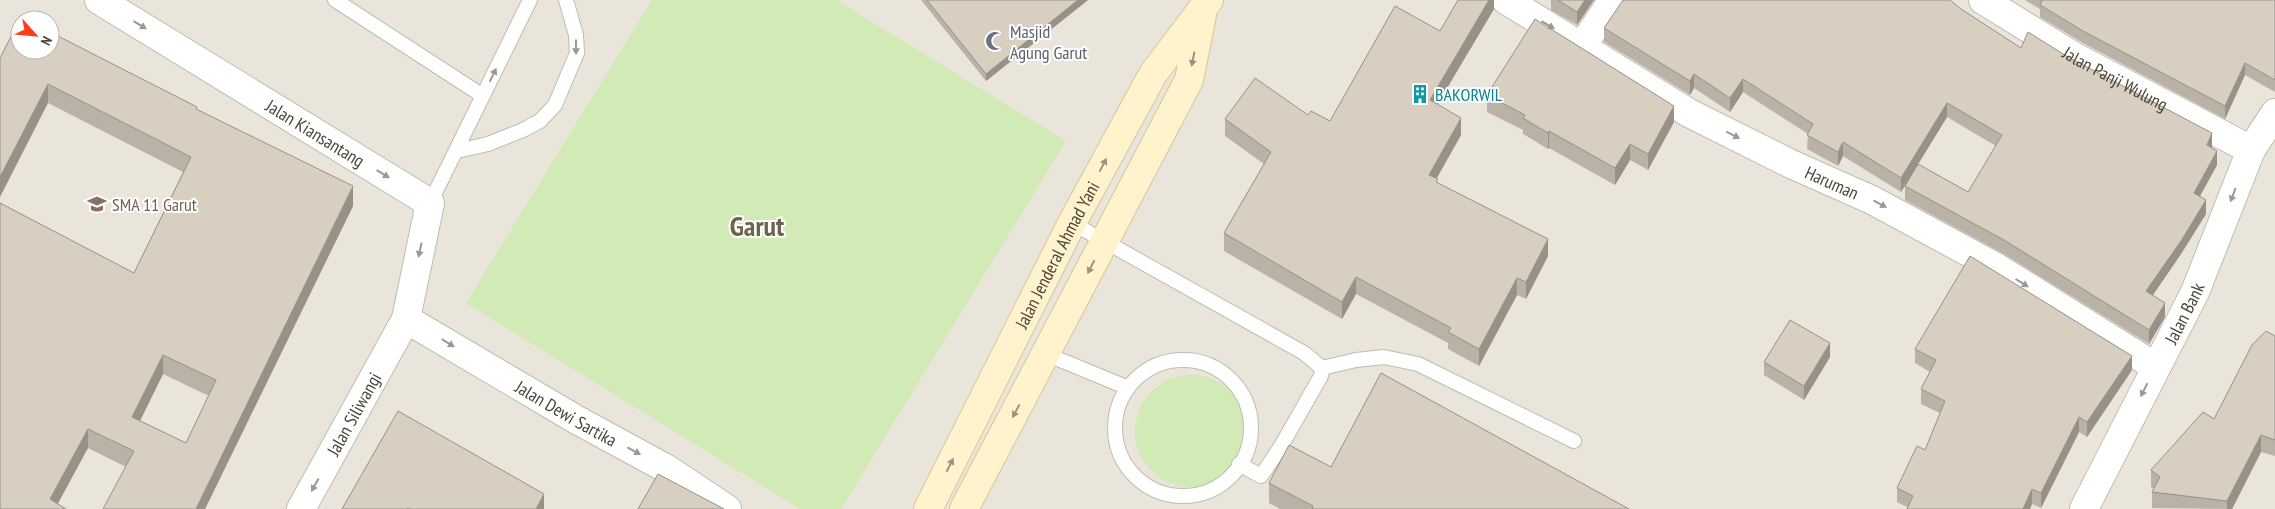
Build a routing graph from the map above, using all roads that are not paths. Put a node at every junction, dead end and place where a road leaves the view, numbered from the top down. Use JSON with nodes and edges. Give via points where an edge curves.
{"nodes":[{"id":1,"x":99,"y":0,"type":"edge"},
{"id":2,"x":335,"y":0,"type":"edge"},
{"id":3,"x":530,"y":0,"type":"edge"},
{"id":4,"x":566,"y":0,"type":"edge"},
{"id":5,"x":1506,"y":0,"type":"edge"},
{"id":6,"x":1612,"y":0,"type":"edge"},
{"id":7,"x":1983,"y":0,"type":"edge"},
{"id":8,"x":1206,"y":6,"type":"edge"},
{"id":9,"x":1582,"y":46,"type":"junction"},
{"id":10,"x":483,"y":96,"type":"junction"},
{"id":11,"x":2275,"y":113,"type":"edge"},
{"id":12,"x":2251,"y":150,"type":"junction"},
{"id":13,"x":457,"y":151,"type":"junction"},
{"id":14,"x":430,"y":203,"type":"junction"},
{"id":15,"x":1072,"y":223,"type":"junction"},
{"id":16,"x":1104,"y":242,"type":"junction"},
{"id":17,"x":406,"y":319,"type":"junction"},
{"id":18,"x":1046,"y":354,"type":"junction"},
{"id":19,"x":2156,"y":367,"type":"junction"},
{"id":20,"x":1322,"y":368,"type":"junction"},
{"id":21,"x":1126,"y":387,"type":"junction"},
{"id":22,"x":1574,"y":441,"type":"dead end"},
{"id":23,"x":1239,"y":464,"type":"junction"},
{"id":24,"x":301,"y":509,"type":"edge"},
{"id":25,"x":727,"y":509,"type":"edge"},
{"id":26,"x":928,"y":509,"type":"edge"},
{"id":27,"x":964,"y":509,"type":"edge"},
{"id":28,"x":2084,"y":509,"type":"edge"}],
"edges":[{"from":1,"to":14,"type":"street","name":"Jalan Kiansantang","one_way":true},
{"from":2,"to":10,"type":"lane"},
{"from":10,"to":3,"type":"lane","one_way":true},
{"from":4,"to":13,"type":"lane","one_way":true,"via":[[576,35],[577,53],[555,105],[540,121],[524,130],[488,144]]},
{"from":5,"to":9,"type":"street","name":"Haruman","one_way":true},
{"from":6,"to":9,"type":"street"},
{"from":7,"to":12,"type":"street","name":"Jalan Panji Wulung","via":[[2075,57]]},
{"from":15,"to":8,"type":"main road","name":"Jalan Jenderal Ahmad Yani","one_way":true,"via":[[1153,74]]},
{"from":8,"to":16,"type":"main road","name":"Jalan Jenderal Ahmad Yani","one_way":true,"via":[[1189,80]]},
{"from":9,"to":19,"type":"street","name":"Haruman","one_way":true,"via":[[1689,113],[1872,200],[1996,267]]},
{"from":10,"to":13,"type":"lane"},
{"from":11,"to":12,"type":"street","name":"Jalan Bank"},
{"from":12,"to":19,"type":"street","name":"Jalan Bank","one_way":true,"via":[[2196,292]]},
{"from":13,"to":14,"type":"lane"},
{"from":14,"to":17,"type":"street","one_way":true},
{"from":15,"to":16,"type":"lane"},
{"from":26,"to":15,"type":"main road","name":"Jalan Jenderal Ahmad Yani","one_way":true},
{"from":16,"to":18,"type":"main road","name":"Jalan Jenderal Ahmad Yani","one_way":true},
{"from":16,"to":20,"type":"lane","via":[[1304,353]]},
{"from":17,"to":24,"type":"street","name":"Jalan Siliwangi","one_way":true},
{"from":17,"to":25,"type":"street","name":"Jalan Dewi Sartika","one_way":true,"via":[[576,420],[667,469]]},
{"from":18,"to":21,"type":"lane"},
{"from":18,"to":27,"type":"main road","name":"Jalan Jenderal Ahmad Yani","one_way":true},
{"from":19,"to":28,"type":"street","name":"Jalan Bank","one_way":true},
{"from":20,"to":22,"type":"lane","via":[[1384,358],[1418,364]]},
{"from":20,"to":23,"type":"lane","via":[[1321,376],[1280,448],[1260,476]]},
{"from":21,"to":23,"type":"lane","via":[[1151,366],[1182,358],[1215,365],[1239,386],[1252,417],[1249,450]]},
{"from":21,"to":23,"type":"lane","via":[[1116,417],[1118,453],[1138,482],[1169,496],[1203,494],[1231,478]]}]}
